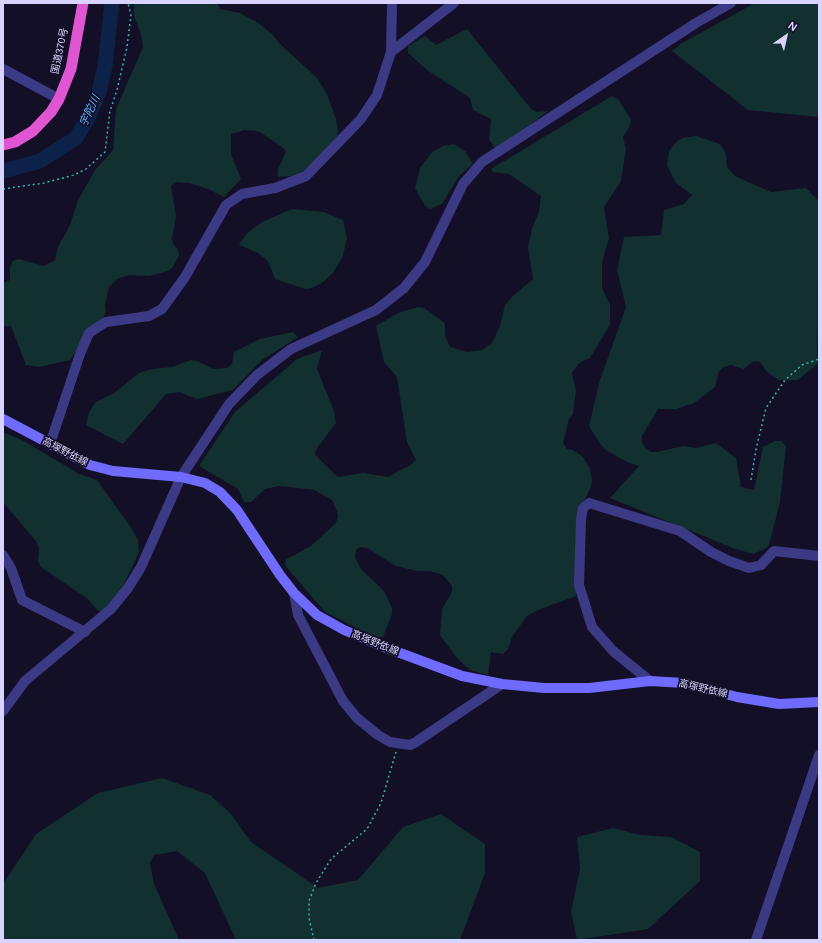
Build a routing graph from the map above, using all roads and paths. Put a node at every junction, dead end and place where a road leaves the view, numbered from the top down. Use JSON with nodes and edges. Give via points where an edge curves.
{"nodes":[{"id":1,"x":83,"y":3,"type":"edge"},
{"id":2,"x":128,"y":3,"type":"edge"},
{"id":3,"x":392,"y":3,"type":"edge"},
{"id":4,"x":454,"y":3,"type":"edge"},
{"id":5,"x":731,"y":3,"type":"edge"},
{"id":6,"x":391,"y":52,"type":"junction"},
{"id":7,"x":3,"y":69,"type":"edge"},
{"id":8,"x":59,"y":99,"type":"junction"},
{"id":9,"x":3,"y":145,"type":"edge"},
{"id":10,"x":3,"y":189,"type":"edge"},
{"id":11,"x":819,"y":359,"type":"edge"},
{"id":12,"x":3,"y":419,"type":"edge"},
{"id":13,"x":50,"y":444,"type":"junction"},
{"id":14,"x":181,"y":477,"type":"junction"},
{"id":15,"x":752,"y":480,"type":"dead end"},
{"id":16,"x":3,"y":555,"type":"edge"},
{"id":17,"x":819,"y":556,"type":"edge"},
{"id":18,"x":294,"y":593,"type":"junction"},
{"id":19,"x":85,"y":632,"type":"junction"},
{"id":20,"x":650,"y":681,"type":"junction"},
{"id":21,"x":502,"y":684,"type":"junction"},
{"id":22,"x":819,"y":702,"type":"edge"},
{"id":23,"x":3,"y":711,"type":"edge"},
{"id":24,"x":398,"y":744,"type":"junction"},
{"id":25,"x":819,"y":755,"type":"edge"},
{"id":26,"x":314,"y":940,"type":"edge"},
{"id":27,"x":756,"y":940,"type":"edge"}],
"edges":[{"from":1,"to":8,"type":"highway","name":"国道370号","via":[[71,69]]},
{"from":2,"to":10,"type":"path","via":[[131,15],[117,90],[110,111],[105,152],[86,169],[74,175],[44,183]]},
{"from":3,"to":6,"type":"street"},
{"from":4,"to":6,"type":"street"},
{"from":5,"to":14,"type":"street","via":[[482,162],[463,184],[425,262],[404,288],[376,310],[291,349],[257,375],[229,404]]},
{"from":6,"to":13,"type":"street","via":[[377,95],[361,119],[306,176],[275,188],[242,194],[226,205],[185,276],[162,309],[149,316],[106,322],[89,333]]},
{"from":7,"to":8,"type":"street"},
{"from":8,"to":9,"type":"highway","name":"国道370号","via":[[34,131],[15,142]]},
{"from":11,"to":15,"type":"path","via":[[802,365],[785,380],[766,408]]},
{"from":12,"to":13,"type":"main road","name":"高塚野依線"},
{"from":13,"to":14,"type":"main road","name":"高塚野依線","via":[[90,465],[113,471]]},
{"from":14,"to":18,"type":"main road","name":"高塚野依線","via":[[205,483],[220,492],[237,510]]},
{"from":14,"to":19,"type":"street","via":[[141,566],[128,588],[111,609]]},
{"from":16,"to":19,"type":"street","via":[[22,600]]},
{"from":17,"to":20,"type":"street","via":[[774,551],[761,565],[748,568],[711,552],[680,531],[589,503],[583,508],[581,520],[579,585],[592,627],[613,652]]},
{"from":18,"to":21,"type":"main road","name":"高塚野依線","via":[[317,614],[344,630],[462,676]]},
{"from":18,"to":24,"type":"street","via":[[298,614],[343,701],[357,718],[378,735]]},
{"from":19,"to":23,"type":"street","via":[[25,681]]},
{"from":20,"to":21,"type":"main road","name":"高塚野依線","via":[[589,688],[544,688]]},
{"from":20,"to":22,"type":"main road","name":"高塚野依線","via":[[684,683],[737,697],[779,704]]},
{"from":21,"to":24,"type":"street","via":[[416,742],[410,745]]},
{"from":24,"to":26,"type":"path","via":[[381,804],[367,829],[331,860],[316,883],[309,901],[309,918]]},
{"from":25,"to":27,"type":"street"}]}
